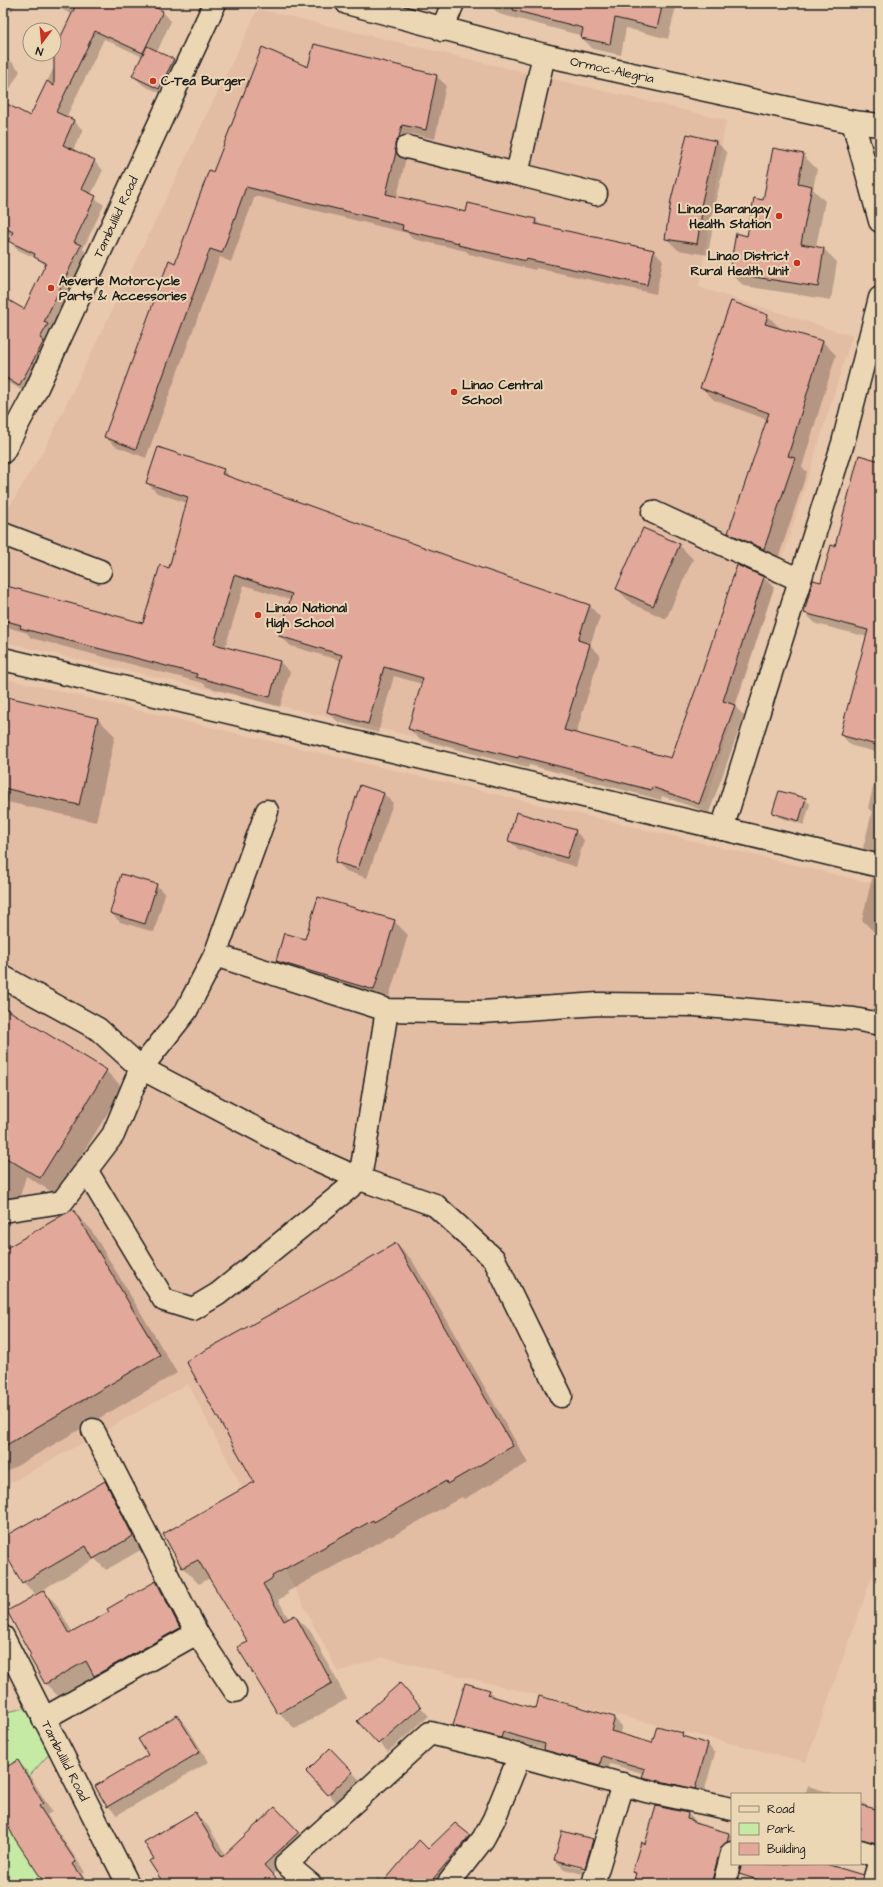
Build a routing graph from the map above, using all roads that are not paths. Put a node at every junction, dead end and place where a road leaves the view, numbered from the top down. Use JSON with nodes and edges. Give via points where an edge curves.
{"nodes":[{"id":1,"x":215,"y":3,"type":"edge"},
{"id":2,"x":346,"y":3,"type":"edge"},
{"id":3,"x":453,"y":3,"type":"edge"},
{"id":4,"x":442,"y":30,"type":"junction"},
{"id":5,"x":544,"y":55,"type":"junction"},
{"id":6,"x":853,"y":122,"type":"junction"},
{"id":7,"x":880,"y":125,"type":"edge"},
{"id":8,"x":407,"y":147,"type":"dead end"},
{"id":9,"x":517,"y":174,"type":"junction"},
{"id":10,"x":596,"y":194,"type":"dead end"},
{"id":11,"x":880,"y":220,"type":"edge"},
{"id":12,"x":880,"y":298,"type":"edge"},
{"id":13,"x":3,"y":452,"type":"edge"},
{"id":14,"x":653,"y":512,"type":"dead end"},
{"id":15,"x":3,"y":534,"type":"edge"},
{"id":16,"x":100,"y":571,"type":"dead end"},
{"id":17,"x":800,"y":580,"type":"junction"},
{"id":18,"x":3,"y":659,"type":"edge"},
{"id":19,"x":267,"y":811,"type":"dead end"},
{"id":20,"x":722,"y":829,"type":"junction"},
{"id":21,"x":880,"y":866,"type":"edge"},
{"id":22,"x":215,"y":955,"type":"junction"},
{"id":23,"x":3,"y":977,"type":"edge"},
{"id":24,"x":387,"y":1010,"type":"junction"},
{"id":25,"x":880,"y":1024,"type":"edge"},
{"id":26,"x":142,"y":1068,"type":"junction"},
{"id":27,"x":86,"y":1170,"type":"junction"},
{"id":28,"x":360,"y":1179,"type":"junction"},
{"id":29,"x":3,"y":1211,"type":"edge"},
{"id":30,"x":560,"y":1396,"type":"dead end"},
{"id":31,"x":93,"y":1430,"type":"dead end"},
{"id":32,"x":197,"y":1633,"type":"junction"},
{"id":33,"x":6,"y":1652,"type":"edge"},
{"id":34,"x":235,"y":1691,"type":"dead end"},
{"id":35,"x":43,"y":1719,"type":"junction"},
{"id":36,"x":520,"y":1755,"type":"junction"},
{"id":37,"x":623,"y":1784,"type":"junction"},
{"id":38,"x":731,"y":1809,"type":"edge"},
{"id":39,"x":861,"y":1851,"type":"edge"},
{"id":40,"x":731,"y":1857,"type":"edge"},
{"id":41,"x":880,"y":1859,"type":"edge"},
{"id":42,"x":128,"y":1884,"type":"edge"},
{"id":43,"x":310,"y":1884,"type":"edge"},
{"id":44,"x":448,"y":1884,"type":"edge"},
{"id":45,"x":593,"y":1884,"type":"edge"},
{"id":46,"x":724,"y":1884,"type":"edge"},
{"id":47,"x":873,"y":1884,"type":"edge"}],
"edges":[{"from":1,"to":13,"type":"street","name":"Tambulilid Road","via":[[36,390]]},
{"from":2,"to":4,"type":"street","name":"Ormoc-Alegria"},
{"from":3,"to":4,"type":"street"},
{"from":4,"to":5,"type":"street","name":"Ormoc-Alegria"},
{"from":5,"to":6,"type":"street","name":"Ormoc-Alegria"},
{"from":5,"to":9,"type":"street"},
{"from":6,"to":7,"type":"street","name":"Ormoc-Alegria"},
{"from":6,"to":11,"type":"street"},
{"from":8,"to":9,"type":"street"},
{"from":9,"to":10,"type":"street"},
{"from":12,"to":17,"type":"street","via":[[843,443]]},
{"from":14,"to":17,"type":"street"},
{"from":15,"to":16,"type":"street"},
{"from":17,"to":20,"type":"street"},
{"from":18,"to":20,"type":"street"},
{"from":19,"to":22,"type":"street"},
{"from":20,"to":21,"type":"street"},
{"from":22,"to":24,"type":"street"},
{"from":22,"to":26,"type":"street","via":[[186,1011]]},
{"from":23,"to":26,"type":"street","via":[[98,1029]]},
{"from":24,"to":25,"type":"street","via":[[482,1012],[599,1004],[695,1005],[854,1019]]},
{"from":24,"to":28,"type":"street"},
{"from":26,"to":27,"type":"street","via":[[113,1135]]},
{"from":26,"to":28,"type":"street","via":[[300,1152]]},
{"from":27,"to":28,"type":"street","via":[[164,1300],[193,1309],[218,1294]]},
{"from":27,"to":29,"type":"street","via":[[62,1202]]},
{"from":28,"to":30,"type":"street","via":[[435,1205],[494,1259]]},
{"from":31,"to":32,"type":"street"},
{"from":32,"to":34,"type":"street"},
{"from":32,"to":35,"type":"street"},
{"from":33,"to":35,"type":"street","name":"Tambulilid Road"},
{"from":35,"to":42,"type":"street","name":"Tambulilid Road"},
{"from":36,"to":37,"type":"street"},
{"from":36,"to":43,"type":"street","via":[[430,1733],[286,1864]]},
{"from":36,"to":44,"type":"street","via":[[494,1819],[483,1839]]},
{"from":37,"to":38,"type":"street"},
{"from":37,"to":45,"type":"street"},
{"from":39,"to":41,"type":"street"},
{"from":40,"to":46,"type":"street"},
{"from":41,"to":47,"type":"street"}]}
